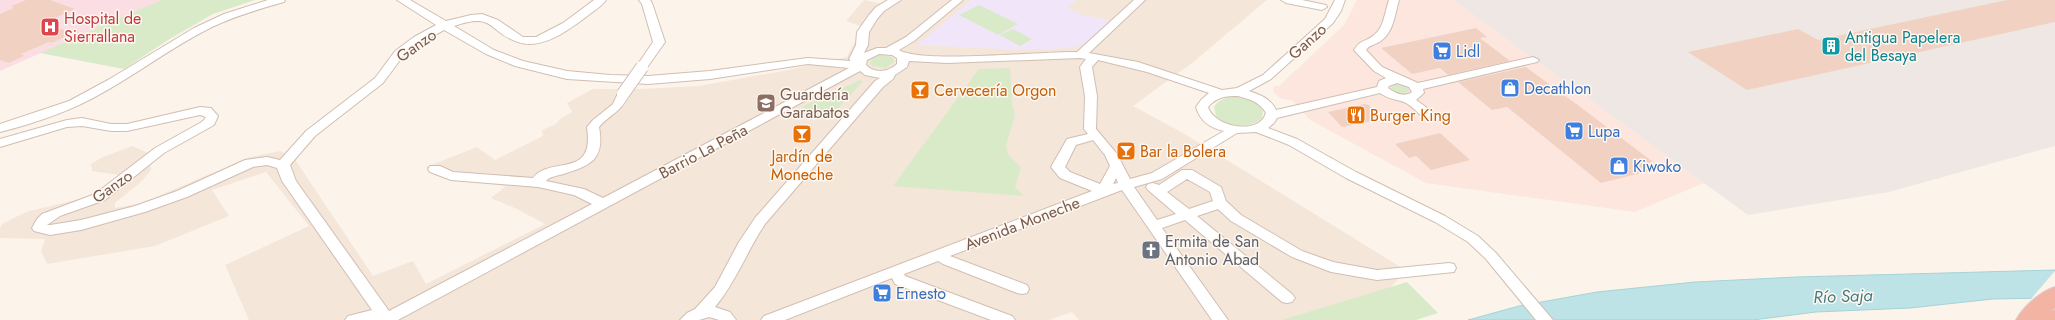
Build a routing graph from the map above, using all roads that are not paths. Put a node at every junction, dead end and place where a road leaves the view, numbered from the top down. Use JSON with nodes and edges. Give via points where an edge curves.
{"nodes":[{"id":1,"x":280,"y":0,"type":"edge"},
{"id":2,"x":402,"y":0,"type":"edge"},
{"id":3,"x":601,"y":0,"type":"edge"},
{"id":4,"x":644,"y":0,"type":"edge"},
{"id":5,"x":896,"y":0,"type":"edge"},
{"id":6,"x":958,"y":0,"type":"edge"},
{"id":7,"x":1140,"y":0,"type":"edge"},
{"id":8,"x":1286,"y":0,"type":"edge"},
{"id":9,"x":1340,"y":0,"type":"edge"},
{"id":10,"x":1394,"y":0,"type":"edge"},
{"id":11,"x":1322,"y":7,"type":"dead end"},
{"id":12,"x":447,"y":25,"type":"junction"},
{"id":13,"x":1092,"y":45,"type":"junction"},
{"id":14,"x":1080,"y":55,"type":"junction"},
{"id":15,"x":899,"y":57,"type":"junction"},
{"id":16,"x":1101,"y":58,"type":"junction"},
{"id":17,"x":1533,"y":60,"type":"dead end"},
{"id":18,"x":829,"y":63,"type":"junction"},
{"id":19,"x":866,"y":68,"type":"junction"},
{"id":20,"x":1378,"y":68,"type":"junction"},
{"id":21,"x":1267,"y":77,"type":"junction"},
{"id":22,"x":840,"y":78,"type":"junction"},
{"id":23,"x":1184,"y":82,"type":"junction"},
{"id":24,"x":824,"y":87,"type":"junction"},
{"id":25,"x":1409,"y":88,"type":"junction"},
{"id":26,"x":1386,"y":89,"type":"junction"},
{"id":27,"x":1239,"y":92,"type":"junction"},
{"id":28,"x":1220,"y":93,"type":"junction"},
{"id":29,"x":1264,"y":101,"type":"junction"},
{"id":30,"x":1204,"y":103,"type":"junction"},
{"id":31,"x":1301,"y":107,"type":"junction"},
{"id":32,"x":1430,"y":115,"type":"dead end"},
{"id":33,"x":1271,"y":118,"type":"junction"},
{"id":34,"x":1216,"y":125,"type":"junction"},
{"id":35,"x":0,"y":128,"type":"edge"},
{"id":36,"x":1259,"y":129,"type":"junction"},
{"id":37,"x":1234,"y":130,"type":"junction"},
{"id":38,"x":1096,"y":136,"type":"junction"},
{"id":39,"x":1293,"y":142,"type":"junction"},
{"id":40,"x":0,"y":143,"type":"edge"},
{"id":41,"x":1205,"y":146,"type":"junction"},
{"id":42,"x":283,"y":165,"type":"junction"},
{"id":43,"x":1117,"y":166,"type":"junction"},
{"id":44,"x":435,"y":169,"type":"dead end"},
{"id":45,"x":1145,"y":180,"type":"junction"},
{"id":46,"x":538,"y":183,"type":"junction"},
{"id":47,"x":1112,"y":187,"type":"junction"},
{"id":48,"x":1158,"y":192,"type":"junction"},
{"id":49,"x":1220,"y":203,"type":"junction"},
{"id":50,"x":603,"y":204,"type":"junction"},
{"id":51,"x":1186,"y":215,"type":"junction"},
{"id":52,"x":1155,"y":226,"type":"junction"},
{"id":53,"x":940,"y":255,"type":"junction"},
{"id":54,"x":1449,"y":268,"type":"dead end"},
{"id":55,"x":895,"y":272,"type":"junction"},
{"id":56,"x":1022,"y":289,"type":"dead end"},
{"id":57,"x":721,"y":290,"type":"junction"},
{"id":58,"x":2055,"y":295,"type":"edge"},
{"id":59,"x":1286,"y":298,"type":"dead end"},
{"id":60,"x":695,"y":316,"type":"edge"},
{"id":61,"x":385,"y":317,"type":"edge"},
{"id":62,"x":727,"y":318,"type":"edge"},
{"id":63,"x":2055,"y":318,"type":"edge"},
{"id":64,"x":353,"y":320,"type":"edge"},
{"id":65,"x":769,"y":320,"type":"edge"},
{"id":66,"x":1007,"y":320,"type":"edge"},
{"id":67,"x":1220,"y":320,"type":"edge"},
{"id":68,"x":1545,"y":320,"type":"edge"},
{"id":69,"x":2027,"y":320,"type":"edge"},
{"id":70,"x":2053,"y":320,"type":"edge"}],
"edges":[{"from":1,"to":35,"type":"street","via":[[250,8],[197,31],[83,99],[41,116]]},
{"from":2,"to":12,"type":"street"},
{"from":3,"to":12,"type":"street","via":[[558,31],[529,42],[517,38],[487,18],[465,19]]},
{"from":4,"to":46,"type":"street","bridge":true,"via":[[659,42],[623,94],[620,105],[593,127],[597,141],[589,159],[546,174]]},
{"from":5,"to":19,"type":"street","via":[[880,9],[863,32],[862,46]]},
{"from":6,"to":15,"type":"street","via":[[910,39]]},
{"from":7,"to":13,"type":"street"},
{"from":8,"to":11,"type":"street","name":"Ganzo"},
{"from":9,"to":21,"type":"street","name":"Ganzo","via":[[1329,20]]},
{"from":10,"to":20,"type":"street","via":[[1388,21],[1380,35],[1376,40],[1360,48],[1364,56]]},
{"from":12,"to":18,"type":"street","via":[[490,52],[519,64],[589,78],[648,80],[710,75],[790,63]]},
{"from":12,"to":42,"type":"street","name":"Ganzo","via":[[409,46],[392,61],[380,79],[330,116]]},
{"from":13,"to":14,"type":"street"},
{"from":13,"to":16,"type":"street"},
{"from":14,"to":15,"type":"street","via":[[925,60]]},
{"from":14,"to":16,"type":"street"},
{"from":15,"to":19,"type":"street","via":[[871,53]]},
{"from":15,"to":19,"type":"street","via":[[889,77]]},
{"from":16,"to":23,"type":"street","via":[[1154,69]]},
{"from":16,"to":38,"type":"street","via":[[1089,62],[1086,67],[1091,96],[1090,129]]},
{"from":17,"to":25,"type":"street"},
{"from":18,"to":19,"type":"street"},
{"from":18,"to":22,"type":"street","via":[[840,70]]},
{"from":19,"to":22,"type":"street","name":"Barrio La Peña"},
{"from":19,"to":24,"type":"street","name":"Barrio La Peña"},
{"from":19,"to":57,"type":"street","via":[[746,242]]},
{"from":20,"to":25,"type":"street"},
{"from":20,"to":26,"type":"street"},
{"from":21,"to":27,"type":"street","name":"Ganzo"},
{"from":21,"to":29,"type":"street","name":"Ganzo","via":[[1261,87]]},
{"from":22,"to":24,"type":"street","name":"Barrio La Peña"},
{"from":23,"to":28,"type":"street"},
{"from":23,"to":30,"type":"street","via":[[1199,94]]},
{"from":24,"to":50,"type":"street","name":"Barrio La Peña"},
{"from":25,"to":26,"type":"street"},
{"from":25,"to":26,"type":"street"},
{"from":25,"to":32,"type":"street"},
{"from":26,"to":31,"type":"street"},
{"from":27,"to":28,"type":"street"},
{"from":27,"to":29,"type":"street"},
{"from":28,"to":30,"type":"street"},
{"from":29,"to":31,"type":"street"},
{"from":29,"to":33,"type":"street","via":[[1271,109]]},
{"from":30,"to":34,"type":"street","via":[[1203,112]]},
{"from":31,"to":33,"type":"street"},
{"from":33,"to":36,"type":"street"},
{"from":33,"to":39,"type":"street"},
{"from":34,"to":37,"type":"street"},
{"from":34,"to":41,"type":"street"},
{"from":36,"to":37,"type":"street"},
{"from":36,"to":39,"type":"street"},
{"from":37,"to":41,"type":"street","name":"Avenida Moneche"},
{"from":38,"to":43,"type":"street"},
{"from":38,"to":47,"type":"street","via":[[1071,142],[1058,167],[1065,175],[1092,185]]},
{"from":39,"to":68,"type":"street","via":[[1351,175],[1440,219],[1480,245]]},
{"from":40,"to":42,"type":"street","name":"Ganzo","via":[[78,122],[116,128],[148,124],[200,111],[211,114],[210,122],[154,154],[101,196],[44,219],[39,228],[50,230],[81,225],[140,209],[182,194],[250,163],[267,161]]},
{"from":41,"to":45,"type":"street","name":"Avenida Moneche","via":[[1157,176]]},
{"from":42,"to":61,"type":"street","via":[[289,181]]},
{"from":43,"to":45,"type":"street"},
{"from":43,"to":47,"type":"street"},
{"from":43,"to":47,"type":"street"},
{"from":44,"to":46,"type":"street","via":[[451,176]]},
{"from":45,"to":47,"type":"street","name":"Avenida Moneche"},
{"from":45,"to":48,"type":"street"},
{"from":46,"to":50,"type":"street","via":[[588,194]]},
{"from":47,"to":52,"type":"street"},
{"from":47,"to":53,"type":"street","name":"Avenida Moneche"},
{"from":48,"to":49,"type":"street","via":[[1186,173],[1216,190]]},
{"from":48,"to":51,"type":"street"},
{"from":49,"to":51,"type":"street"},
{"from":49,"to":54,"type":"street","via":[[1236,218],[1262,235],[1297,254],[1331,267],[1377,275]]},
{"from":50,"to":61,"type":"street","name":"Barrio La Peña"},
{"from":51,"to":52,"type":"street"},
{"from":51,"to":59,"type":"street"},
{"from":52,"to":67,"type":"street"},
{"from":53,"to":55,"type":"street","name":"Avenida Moneche"},
{"from":53,"to":56,"type":"street","name":"Avenida Moneche","via":[[948,261]]},
{"from":55,"to":65,"type":"street","name":"Avenida Moneche"},
{"from":55,"to":66,"type":"street","via":[[900,280]]},
{"from":57,"to":60,"type":"street"},
{"from":57,"to":62,"type":"street"},
{"from":58,"to":69,"type":"highway"},
{"from":60,"to":62,"type":"street","via":[[711,312]]},
{"from":61,"to":64,"type":"street"},
{"from":63,"to":70,"type":"highway"}]}
